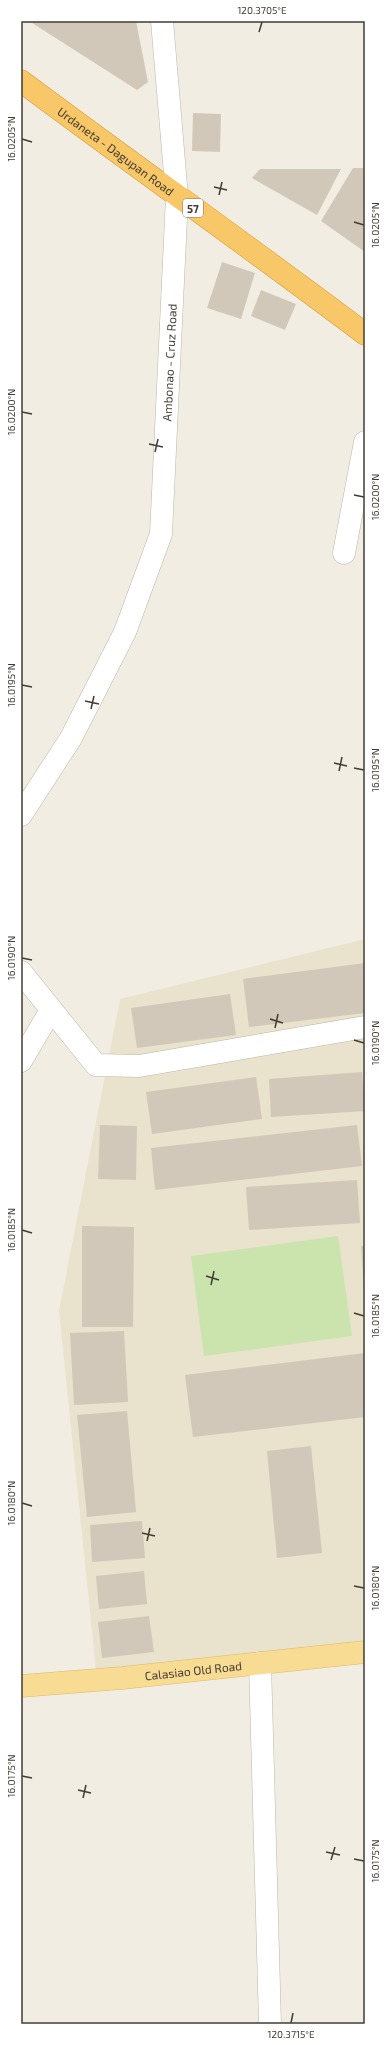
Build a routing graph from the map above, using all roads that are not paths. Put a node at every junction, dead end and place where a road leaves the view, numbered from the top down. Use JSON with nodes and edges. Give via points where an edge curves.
{"nodes":[{"id":1,"x":162,"y":21,"type":"edge"},
{"id":2,"x":21,"y":81,"type":"edge"},
{"id":3,"x":177,"y":197,"type":"junction"},
{"id":4,"x":365,"y":334,"type":"edge"},
{"id":5,"x":365,"y":442,"type":"edge"},
{"id":6,"x":344,"y":553,"type":"dead end"},
{"id":7,"x":21,"y":815,"type":"edge"},
{"id":8,"x":21,"y":972,"type":"edge"},
{"id":9,"x":51,"y":1010,"type":"junction"},
{"id":10,"x":365,"y":1027,"type":"edge"},
{"id":11,"x":21,"y":1061,"type":"edge"},
{"id":12,"x":365,"y":1652,"type":"edge"},
{"id":13,"x":260,"y":1663,"type":"junction"},
{"id":14,"x":21,"y":1686,"type":"edge"},
{"id":15,"x":270,"y":2024,"type":"edge"}],
"edges":[{"from":1,"to":3,"type":"street","name":"Ambonao - Cruz Road"},
{"from":2,"to":3,"type":"highway","name":"Urdaneta - Dagupan Road","number":"57"},
{"from":3,"to":4,"type":"highway","name":"Urdaneta - Dagupan Road","number":"57","via":[[225,228]]},
{"from":3,"to":7,"type":"street","name":"Ambonao - Cruz Road","via":[[161,534],[125,632],[71,738]]},
{"from":5,"to":6,"type":"street"},
{"from":8,"to":9,"type":"street"},
{"from":9,"to":10,"type":"street","via":[[96,1065],[118,1067],[139,1066]]},
{"from":9,"to":11,"type":"street"},
{"from":12,"to":13,"type":"main road","name":"Calasiao Old Road"},
{"from":13,"to":14,"type":"main road","name":"Calasiao Old Road"},
{"from":13,"to":15,"type":"street"}]}
